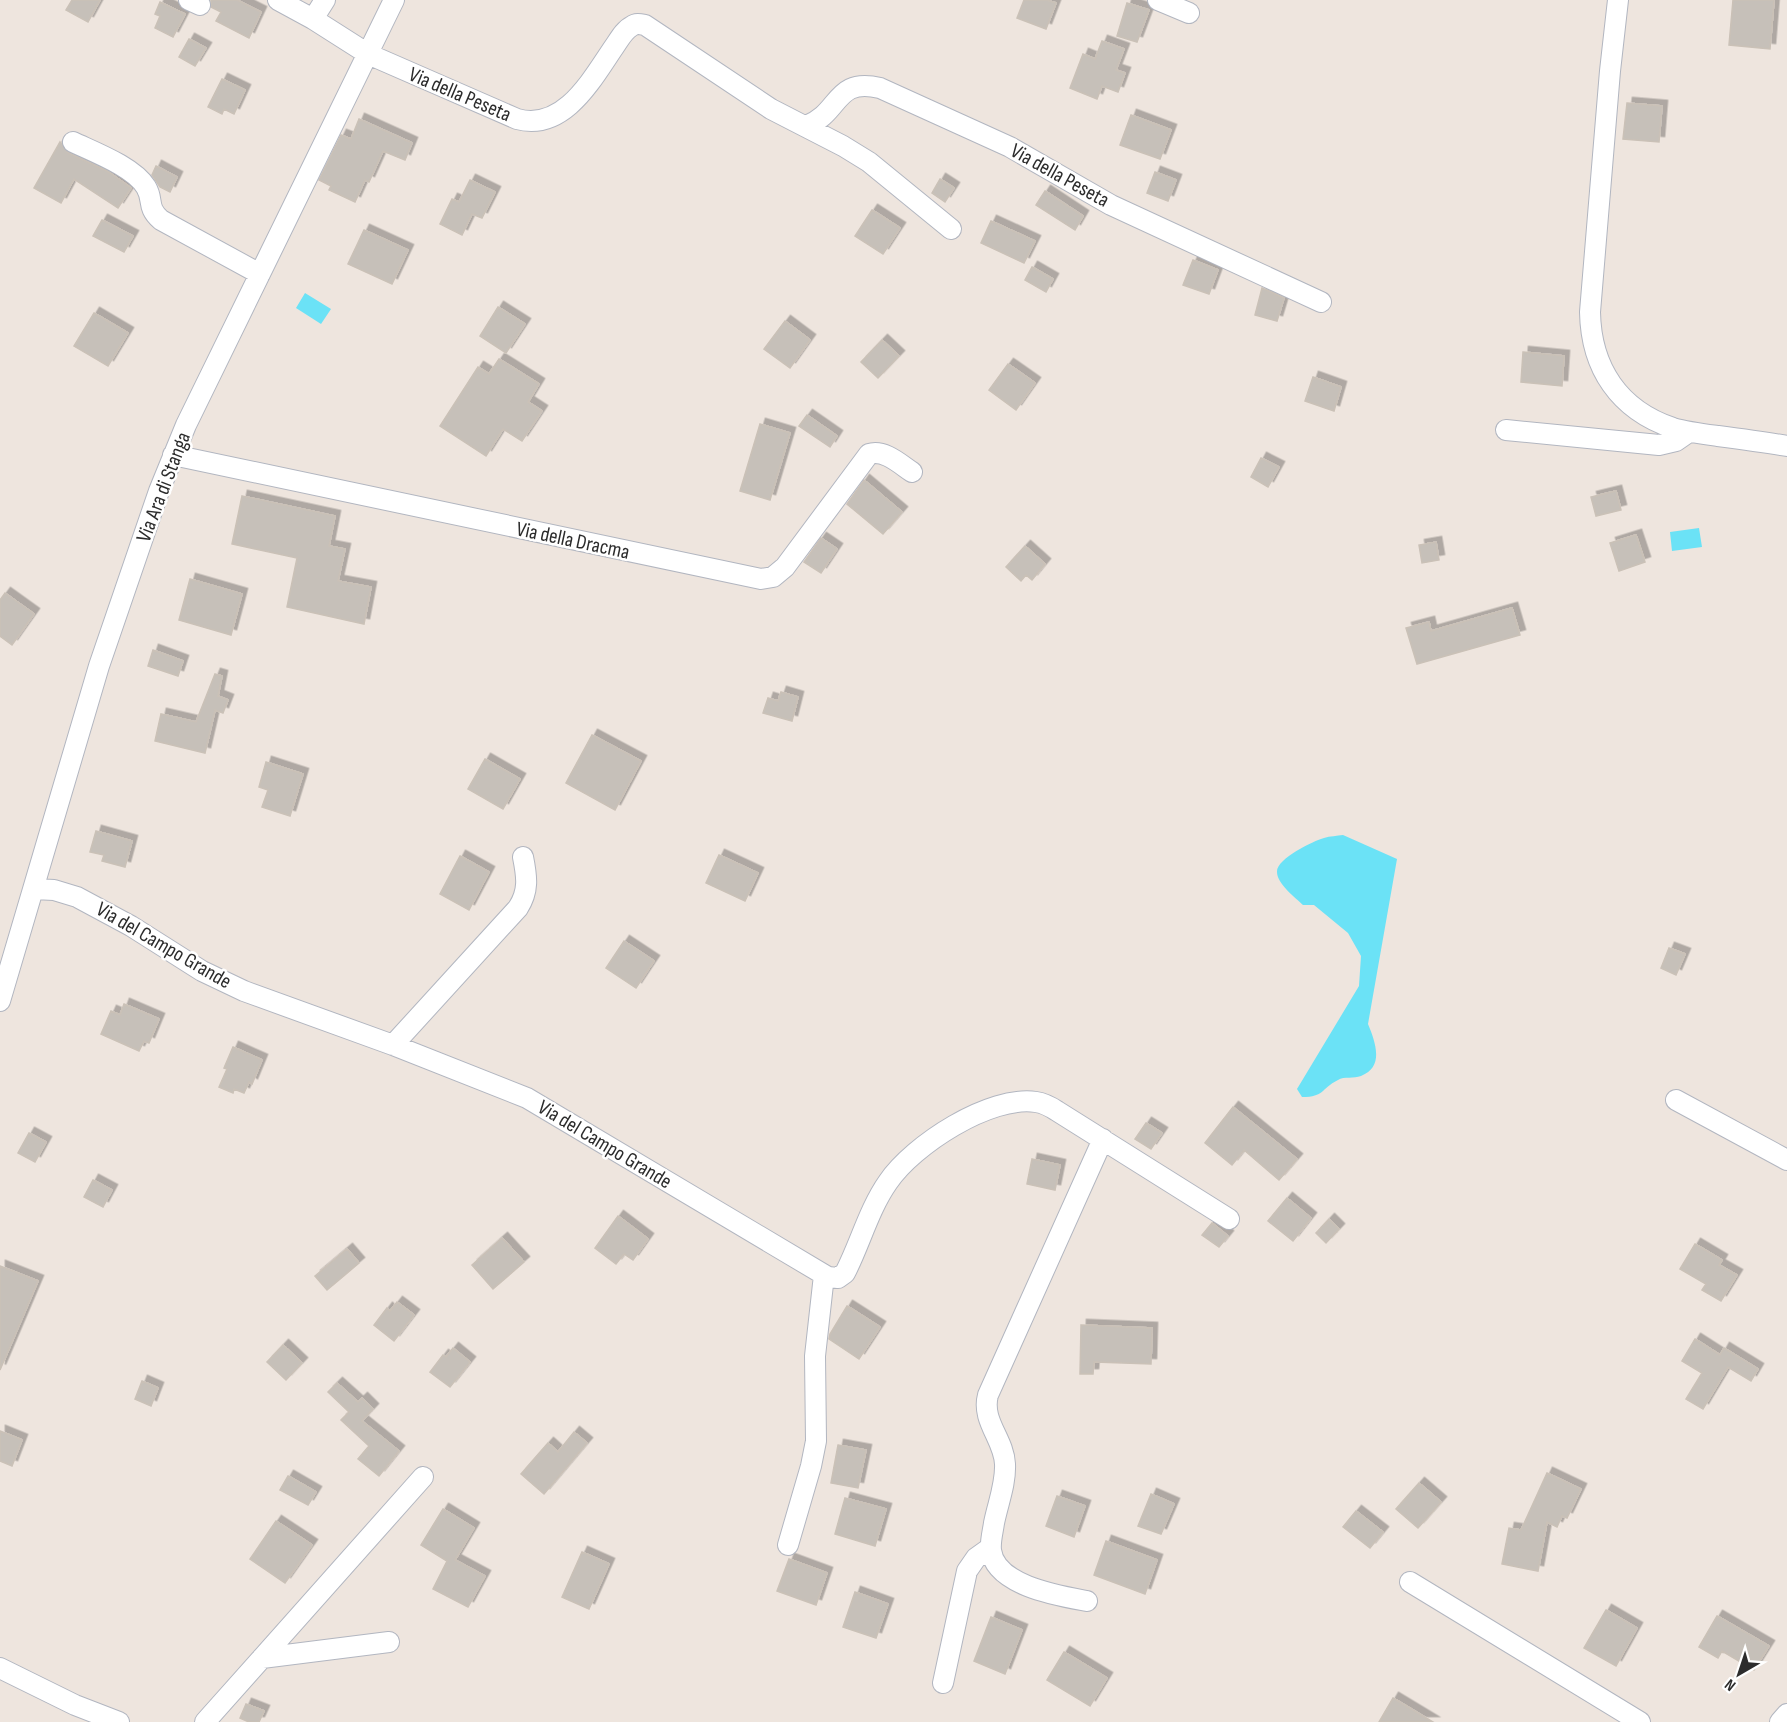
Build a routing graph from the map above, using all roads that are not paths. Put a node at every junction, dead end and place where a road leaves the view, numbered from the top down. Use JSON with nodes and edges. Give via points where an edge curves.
{"nodes":[{"id":1,"x":278,"y":0,"type":"edge"},
{"id":2,"x":325,"y":0,"type":"edge"},
{"id":3,"x":394,"y":0,"type":"edge"},
{"id":4,"x":1158,"y":0,"type":"edge"},
{"id":5,"x":1618,"y":0,"type":"edge"},
{"id":6,"x":1189,"y":14,"type":"dead end"},
{"id":7,"x":314,"y":19,"type":"junction"},
{"id":8,"x":368,"y":54,"type":"junction"},
{"id":9,"x":806,"y":126,"type":"junction"},
{"id":10,"x":73,"y":142,"type":"dead end"},
{"id":11,"x":951,"y":229,"type":"dead end"},
{"id":12,"x":260,"y":274,"type":"junction"},
{"id":13,"x":1321,"y":302,"type":"dead end"},
{"id":14,"x":1506,"y":430,"type":"dead end"},
{"id":15,"x":1689,"y":432,"type":"junction"},
{"id":16,"x":1787,"y":446,"type":"edge"},
{"id":17,"x":173,"y":455,"type":"junction"},
{"id":18,"x":912,"y":472,"type":"dead end"},
{"id":19,"x":523,"y":857,"type":"dead end"},
{"id":20,"x":34,"y":889,"type":"junction"},
{"id":21,"x":0,"y":1001,"type":"edge"},
{"id":22,"x":393,"y":1045,"type":"junction"},
{"id":23,"x":1677,"y":1100,"type":"dead end"},
{"id":24,"x":1103,"y":1139,"type":"junction"},
{"id":25,"x":1787,"y":1160,"type":"edge"},
{"id":26,"x":1229,"y":1219,"type":"dead end"},
{"id":27,"x":824,"y":1275,"type":"junction"},
{"id":28,"x":423,"y":1476,"type":"dead end"},
{"id":29,"x":788,"y":1545,"type":"dead end"},
{"id":30,"x":990,"y":1548,"type":"junction"},
{"id":31,"x":1410,"y":1582,"type":"dead end"},
{"id":32,"x":1087,"y":1601,"type":"dead end"},
{"id":33,"x":389,"y":1642,"type":"dead end"},
{"id":34,"x":262,"y":1658,"type":"junction"},
{"id":35,"x":0,"y":1668,"type":"edge"},
{"id":36,"x":943,"y":1683,"type":"dead end"},
{"id":37,"x":1787,"y":1714,"type":"edge"},
{"id":38,"x":119,"y":1722,"type":"edge"},
{"id":39,"x":205,"y":1722,"type":"edge"},
{"id":40,"x":1640,"y":1722,"type":"edge"},
{"id":41,"x":1780,"y":1722,"type":"edge"}],
"edges":[{"from":1,"to":7,"type":"street"},
{"from":2,"to":7,"type":"street"},
{"from":3,"to":8,"type":"street","name":"Via Ara di Stanga"},
{"from":4,"to":6,"type":"street"},
{"from":5,"to":15,"type":"street","via":[[1591,330],[1600,364],[1619,393],[1650,418]]},
{"from":7,"to":8,"type":"street"},
{"from":8,"to":9,"type":"street","name":"Via della Peseta","via":[[517,119],[534,122],[552,117],[574,100],[625,31],[640,24]]},
{"from":8,"to":12,"type":"street","name":"Via Ara di Stanga"},
{"from":9,"to":11,"type":"street","name":"Via della Peseta","via":[[869,162]]},
{"from":9,"to":13,"type":"street","name":"Via della Peseta","via":[[821,118],[851,87],[880,88],[1017,150],[1112,205]]},
{"from":10,"to":12,"type":"street","via":[[141,181],[152,210],[161,220]]},
{"from":12,"to":17,"type":"street","name":"Via Ara di Stanga"},
{"from":14,"to":15,"type":"street","via":[[1659,445],[1676,441]]},
{"from":15,"to":16,"type":"street"},
{"from":17,"to":18,"type":"street","name":"Via della Dracma","via":[[761,579],[773,577],[785,567],[869,454],[883,454]]},
{"from":17,"to":20,"type":"street","name":"Via Ara di Stanga","via":[[99,666]]},
{"from":19,"to":22,"type":"street","via":[[526,888],[518,908]]},
{"from":20,"to":21,"type":"street","name":"Via Ara di Stanga"},
{"from":20,"to":22,"type":"street","name":"Via del Campo Grande","via":[[77,897],[220,980]]},
{"from":22,"to":27,"type":"street","name":"Via del Campo Grande","via":[[534,1102]]},
{"from":23,"to":25,"type":"street"},
{"from":24,"to":26,"type":"street"},
{"from":24,"to":27,"type":"street","via":[[1036,1102],[1002,1106],[965,1120],[902,1164],[882,1191],[845,1273],[833,1278]]},
{"from":24,"to":30,"type":"street","via":[[988,1395],[986,1413],[999,1439],[1005,1465]]},
{"from":27,"to":29,"type":"street","via":[[815,1356],[816,1441]]},
{"from":28,"to":34,"type":"street"},
{"from":30,"to":32,"type":"street","via":[[1000,1567],[1020,1582]]},
{"from":30,"to":36,"type":"street","via":[[967,1571]]},
{"from":31,"to":40,"type":"street"},
{"from":33,"to":34,"type":"street"},
{"from":34,"to":39,"type":"street"},
{"from":35,"to":38,"type":"street"},
{"from":37,"to":41,"type":"street"}]}
